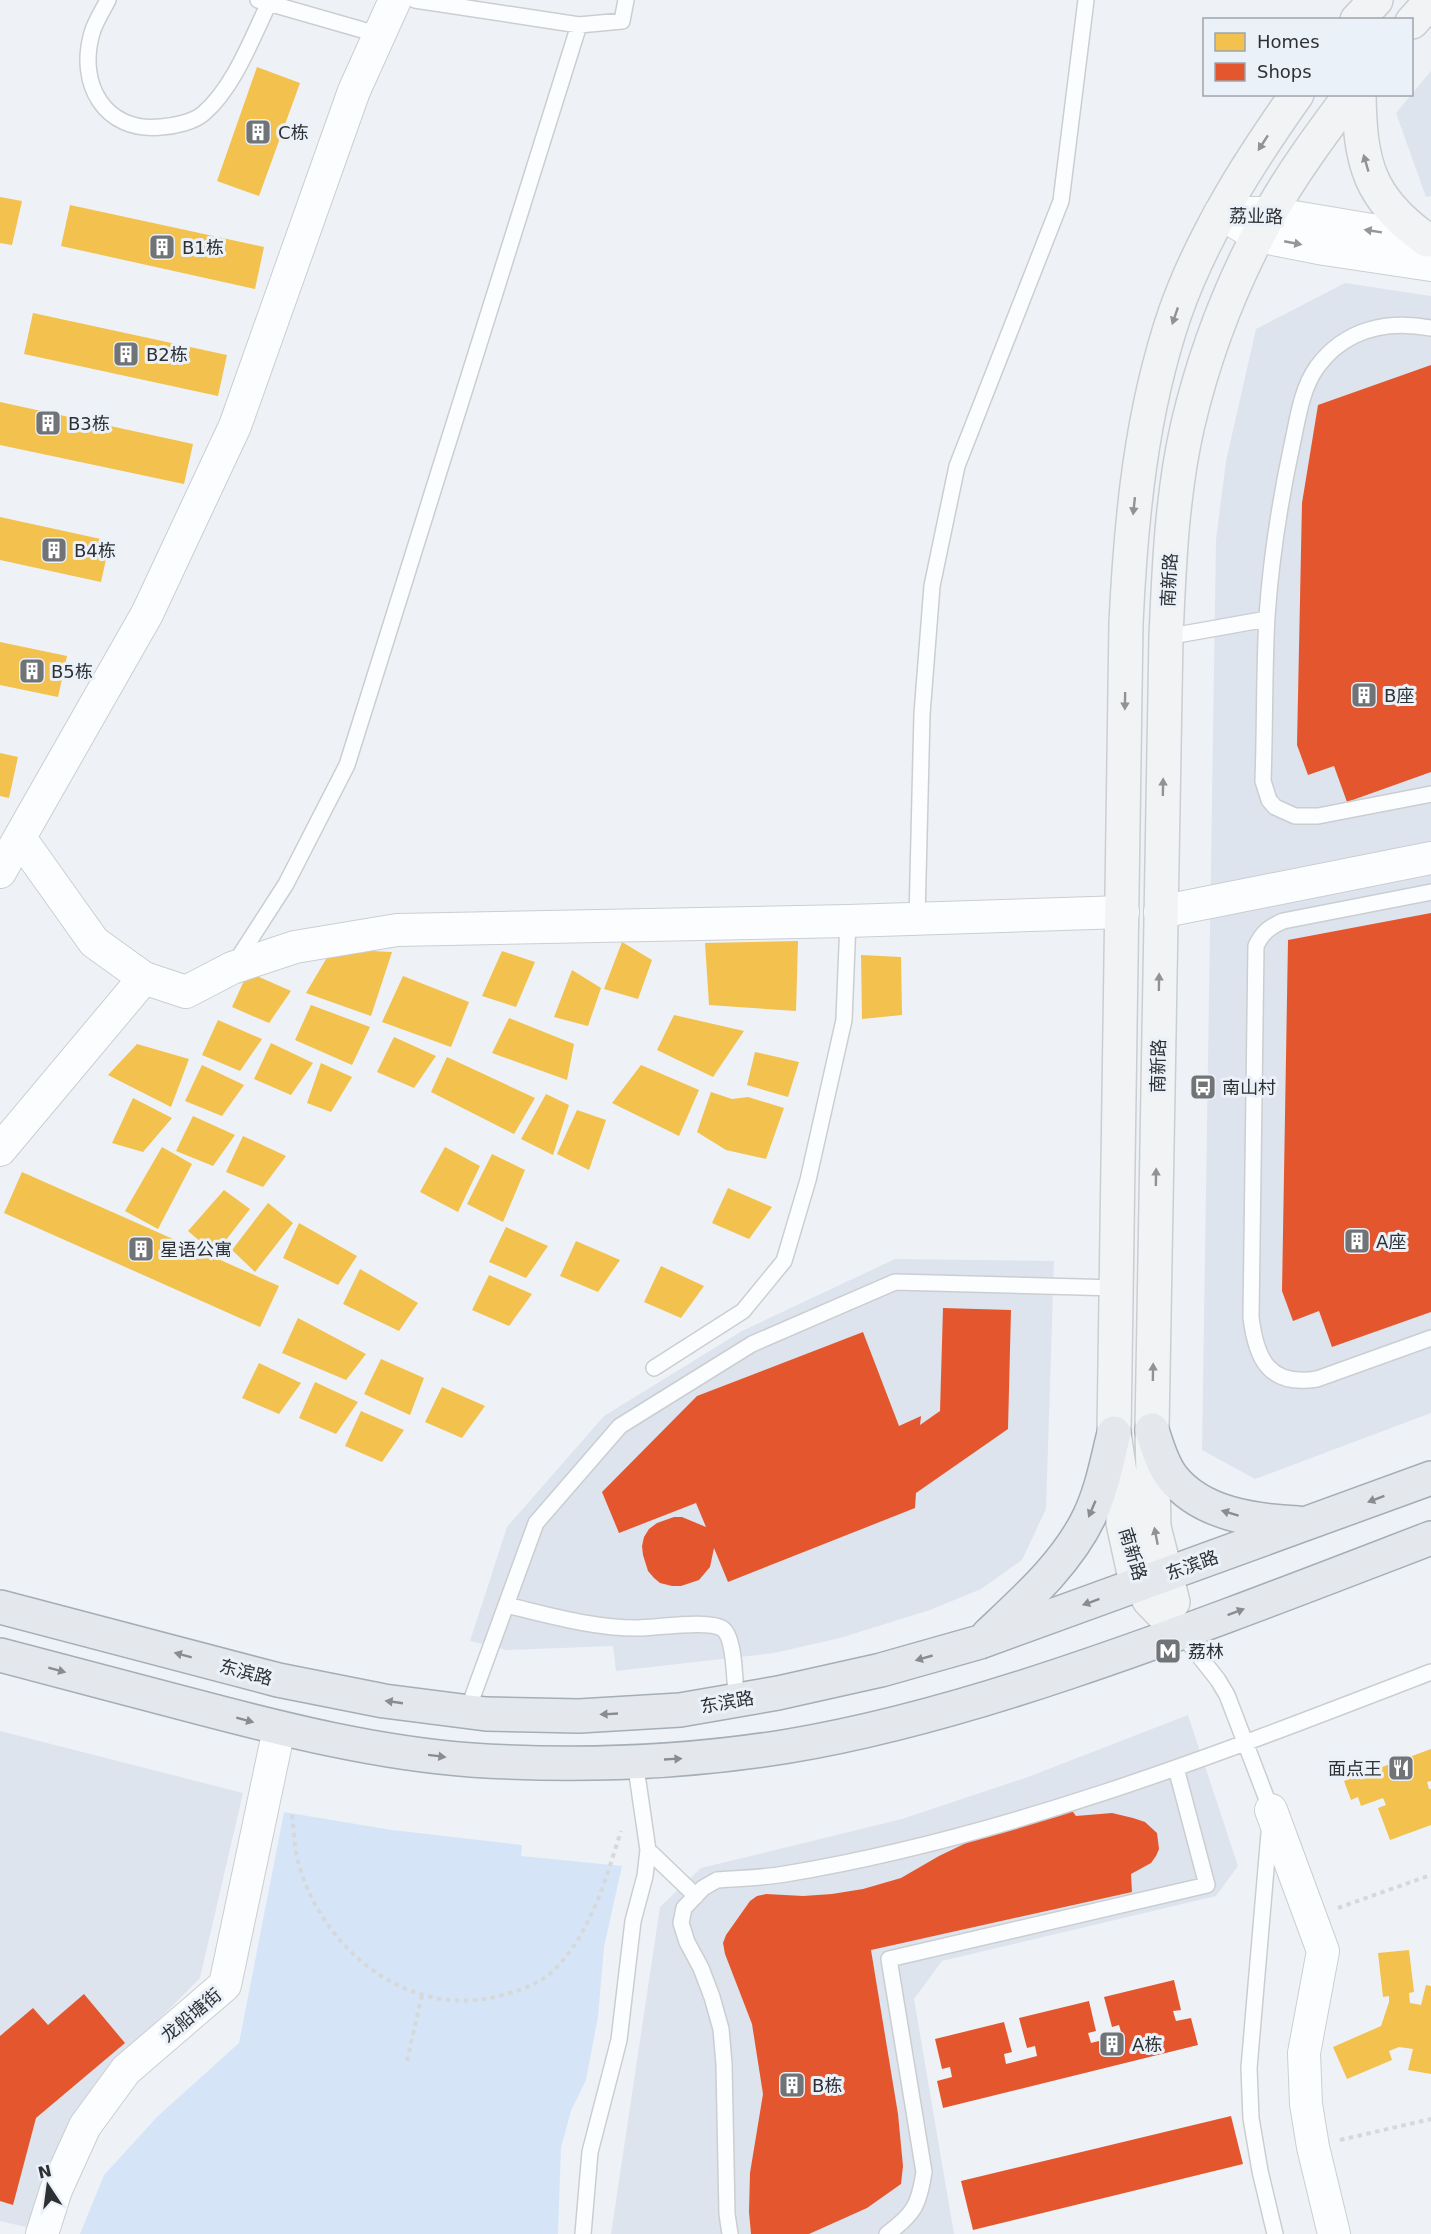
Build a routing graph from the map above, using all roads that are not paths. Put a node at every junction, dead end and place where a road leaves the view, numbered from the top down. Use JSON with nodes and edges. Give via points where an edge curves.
{"nodes":[{"id":1,"x":108,"y":0,"type":"edge"},
{"id":2,"x":395,"y":0,"type":"edge"},
{"id":3,"x":415,"y":0,"type":"edge"},
{"id":4,"x":626,"y":0,"type":"edge"},
{"id":5,"x":1086,"y":0,"type":"edge"},
{"id":6,"x":1376,"y":0,"type":"edge"},
{"id":7,"x":1431,"y":1,"type":"edge"},
{"id":8,"x":263,"y":2,"type":"edge"},
{"id":9,"x":1359,"y":18,"type":"edge"},
{"id":10,"x":1413,"y":21,"type":"edge"},
{"id":11,"x":579,"y":25,"type":"junction"},
{"id":12,"x":380,"y":35,"type":"junction"},
{"id":13,"x":1296,"y":96,"type":"edge"},
{"id":14,"x":1350,"y":96,"type":"edge"},
{"id":15,"x":1359,"y":96,"type":"edge"},
{"id":16,"x":1220,"y":213,"type":"junction"},
{"id":17,"x":1264,"y":224,"type":"junction"},
{"id":18,"x":1430,"y":248,"type":"edge"},
{"id":19,"x":1431,"y":328,"type":"edge"},
{"id":20,"x":1267,"y":619,"type":"junction"},
{"id":21,"x":1166,"y":637,"type":"junction"},
{"id":22,"x":1431,"y":794,"type":"edge"},
{"id":23,"x":10,"y":836,"type":"edge"},
{"id":24,"x":1431,"y":858,"type":"edge"},
{"id":25,"x":0,"y":872,"type":"edge"},
{"id":26,"x":1431,"y":892,"type":"edge"},
{"id":27,"x":1123,"y":912,"type":"junction"},
{"id":28,"x":1161,"y":912,"type":"junction"},
{"id":29,"x":917,"y":919,"type":"junction"},
{"id":30,"x":848,"y":921,"type":"junction"},
{"id":31,"x":232,"y":968,"type":"junction"},
{"id":32,"x":144,"y":978,"type":"junction"},
{"id":33,"x":0,"y":1150,"type":"edge"},
{"id":34,"x":1117,"y":1288,"type":"junction"},
{"id":35,"x":1431,"y":1338,"type":"edge"},
{"id":36,"x":654,"y":1368,"type":"dead end"},
{"id":37,"x":1152,"y":1430,"type":"junction"},
{"id":38,"x":1114,"y":1433,"type":"junction"},
{"id":39,"x":1431,"y":1478,"type":"edge"},
{"id":40,"x":1309,"y":1524,"type":"junction"},
{"id":41,"x":1431,"y":1538,"type":"edge"},
{"id":42,"x":1153,"y":1580,"type":"junction"},
{"id":43,"x":506,"y":1605,"type":"junction"},
{"id":44,"x":0,"y":1607,"type":"edge"},
{"id":45,"x":1182,"y":1633,"type":"junction"},
{"id":46,"x":980,"y":1642,"type":"junction"},
{"id":47,"x":0,"y":1655,"type":"edge"},
{"id":48,"x":1431,"y":1672,"type":"edge"},
{"id":49,"x":736,"y":1700,"type":"junction"},
{"id":50,"x":467,"y":1712,"type":"junction"},
{"id":51,"x":279,"y":1729,"type":"junction"},
{"id":52,"x":1245,"y":1744,"type":"junction"},
{"id":53,"x":635,"y":1761,"type":"junction"},
{"id":54,"x":1176,"y":1768,"type":"junction"},
{"id":55,"x":1271,"y":1810,"type":"junction"},
{"id":56,"x":648,"y":1850,"type":"junction"},
{"id":57,"x":696,"y":1896,"type":"junction"},
{"id":58,"x":42,"y":2234,"type":"edge"},
{"id":59,"x":583,"y":2234,"type":"edge"},
{"id":60,"x":730,"y":2234,"type":"edge"},
{"id":61,"x":887,"y":2234,"type":"edge"},
{"id":62,"x":1275,"y":2234,"type":"edge"},
{"id":63,"x":1334,"y":2234,"type":"edge"}],
"edges":[{"from":1,"to":8,"type":"lane","via":[[92,32],[87,61],[91,87],[104,110],[147,129],[174,126],[203,115],[224,93]]},
{"from":2,"to":12,"type":"street"},
{"from":3,"to":11,"type":"lane"},
{"from":4,"to":11,"type":"lane","via":[[622,21]]},
{"from":5,"to":29,"type":"lane","via":[[1061,201],[957,466],[932,586],[922,714]]},
{"from":6,"to":9,"type":"main road"},
{"from":7,"to":10,"type":"main road"},
{"from":8,"to":12,"type":"lane"},
{"from":11,"to":31,"type":"lane","via":[[347,765],[286,884]]},
{"from":12,"to":23,"type":"street","via":[[354,91],[235,426],[147,614]]},
{"from":13,"to":16,"type":"main road","name":"南新路","one_way":true},
{"from":14,"to":17,"type":"main road","name":"南新路"},
{"from":18,"to":15,"type":"main road","one_way":true,"via":[[1385,203],[1371,180],[1359,127]]},
{"from":16,"to":17,"type":"street","name":"荔业路"},
{"from":16,"to":27,"type":"main road","name":"南新路","one_way":true,"via":[[1176,312],[1144,431],[1126,622]]},
{"from":17,"to":18,"type":"street","name":"荔业路"},
{"from":17,"to":21,"type":"main road","name":"南新路","via":[[1221,319],[1188,424],[1172,526]]},
{"from":19,"to":20,"type":"lane","via":[[1401,324],[1377,327],[1351,337],[1318,366],[1305,388],[1278,520]]},
{"from":20,"to":21,"type":"lane"},
{"from":20,"to":22,"type":"lane","via":[[1263,781],[1269,800],[1295,816],[1318,816]]},
{"from":28,"to":21,"type":"main road","name":"南新路","one_way":true},
{"from":23,"to":25,"type":"street"},
{"from":23,"to":32,"type":"street","via":[[94,942]]},
{"from":24,"to":28,"type":"street"},
{"from":26,"to":35,"type":"lane","via":[[1283,921],[1270,927],[1256,946],[1251,1317],[1257,1346],[1267,1367],[1287,1380],[1303,1382]]},
{"from":27,"to":29,"type":"street"},
{"from":27,"to":34,"type":"main road","name":"南新路"},
{"from":37,"to":28,"type":"main road","name":"南新路","one_way":true},
{"from":29,"to":30,"type":"street"},
{"from":30,"to":31,"type":"street","via":[[397,930],[295,947]]},
{"from":30,"to":36,"type":"lane","via":[[844,1020],[808,1180],[784,1261],[742,1311]]},
{"from":31,"to":32,"type":"street","via":[[186,992]]},
{"from":32,"to":33,"type":"street"},
{"from":34,"to":38,"type":"main road","name":"南新路"},
{"from":34,"to":43,"type":"lane","via":[[895,1282],[752,1344],[620,1426],[536,1523]]},
{"from":40,"to":37,"type":"main road","one_way":true,"via":[[1274,1522],[1207,1506],[1171,1475]]},
{"from":42,"to":37,"type":"main road","name":"南新路","one_way":true},
{"from":38,"to":42,"type":"main road","name":"南新路","via":[[1124,1534],[1133,1569]]},
{"from":38,"to":46,"type":"main road","one_way":true,"via":[[1089,1518],[1071,1546],[1022,1602]]},
{"from":39,"to":40,"type":"main road","name":"东滨路","one_way":true},
{"from":40,"to":42,"type":"main road","name":"东滨路"},
{"from":45,"to":41,"type":"main road","one_way":true},
{"from":42,"to":45,"type":"main road","name":"南新路"},
{"from":42,"to":46,"type":"main road","name":"东滨路","one_way":true},
{"from":43,"to":49,"type":"lane","via":[[583,1624],[636,1628],[712,1625],[724,1630],[731,1642]]},
{"from":43,"to":50,"type":"lane"},
{"from":50,"to":44,"type":"main road","name":"东滨路","one_way":true,"via":[[384,1701],[278,1680]]},
{"from":45,"to":52,"type":"lane","via":[[1218,1680]]},
{"from":53,"to":45,"type":"main road","one_way":true,"via":[[789,1746],[867,1730],[1002,1694]]},
{"from":46,"to":49,"type":"main road","name":"东滨路","one_way":true,"via":[[880,1670]]},
{"from":47,"to":51,"type":"main road","one_way":true},
{"from":48,"to":52,"type":"lane"},
{"from":49,"to":50,"type":"main road","name":"东滨路","one_way":true,"via":[[680,1710],[579,1716]]},
{"from":51,"to":53,"type":"main road","one_way":true,"via":[[369,1747],[468,1760],[578,1765]]},
{"from":51,"to":58,"type":"street","name":"龙船塘街","via":[[225,1985],[126,2070],[85,2126],[56,2190]]},
{"from":52,"to":54,"type":"lane"},
{"from":52,"to":55,"type":"lane"},
{"from":53,"to":56,"type":"lane"},
{"from":54,"to":57,"type":"lane","via":[[1023,1817],[872,1857],[783,1874],[717,1880]]},
{"from":54,"to":61,"type":"lane","via":[[1207,1885],[889,1959],[924,2172],[920,2198],[907,2219]]},
{"from":55,"to":62,"type":"lane","via":[[1249,2068],[1256,2150]]},
{"from":55,"to":63,"type":"street","via":[[1323,1951],[1304,2053],[1313,2147]]},
{"from":56,"to":57,"type":"lane"},
{"from":56,"to":59,"type":"lane","via":[[633,1921],[619,2040],[590,2152]]},
{"from":57,"to":60,"type":"lane","via":[[684,1908],[681,1923],[721,2029]]}]}
